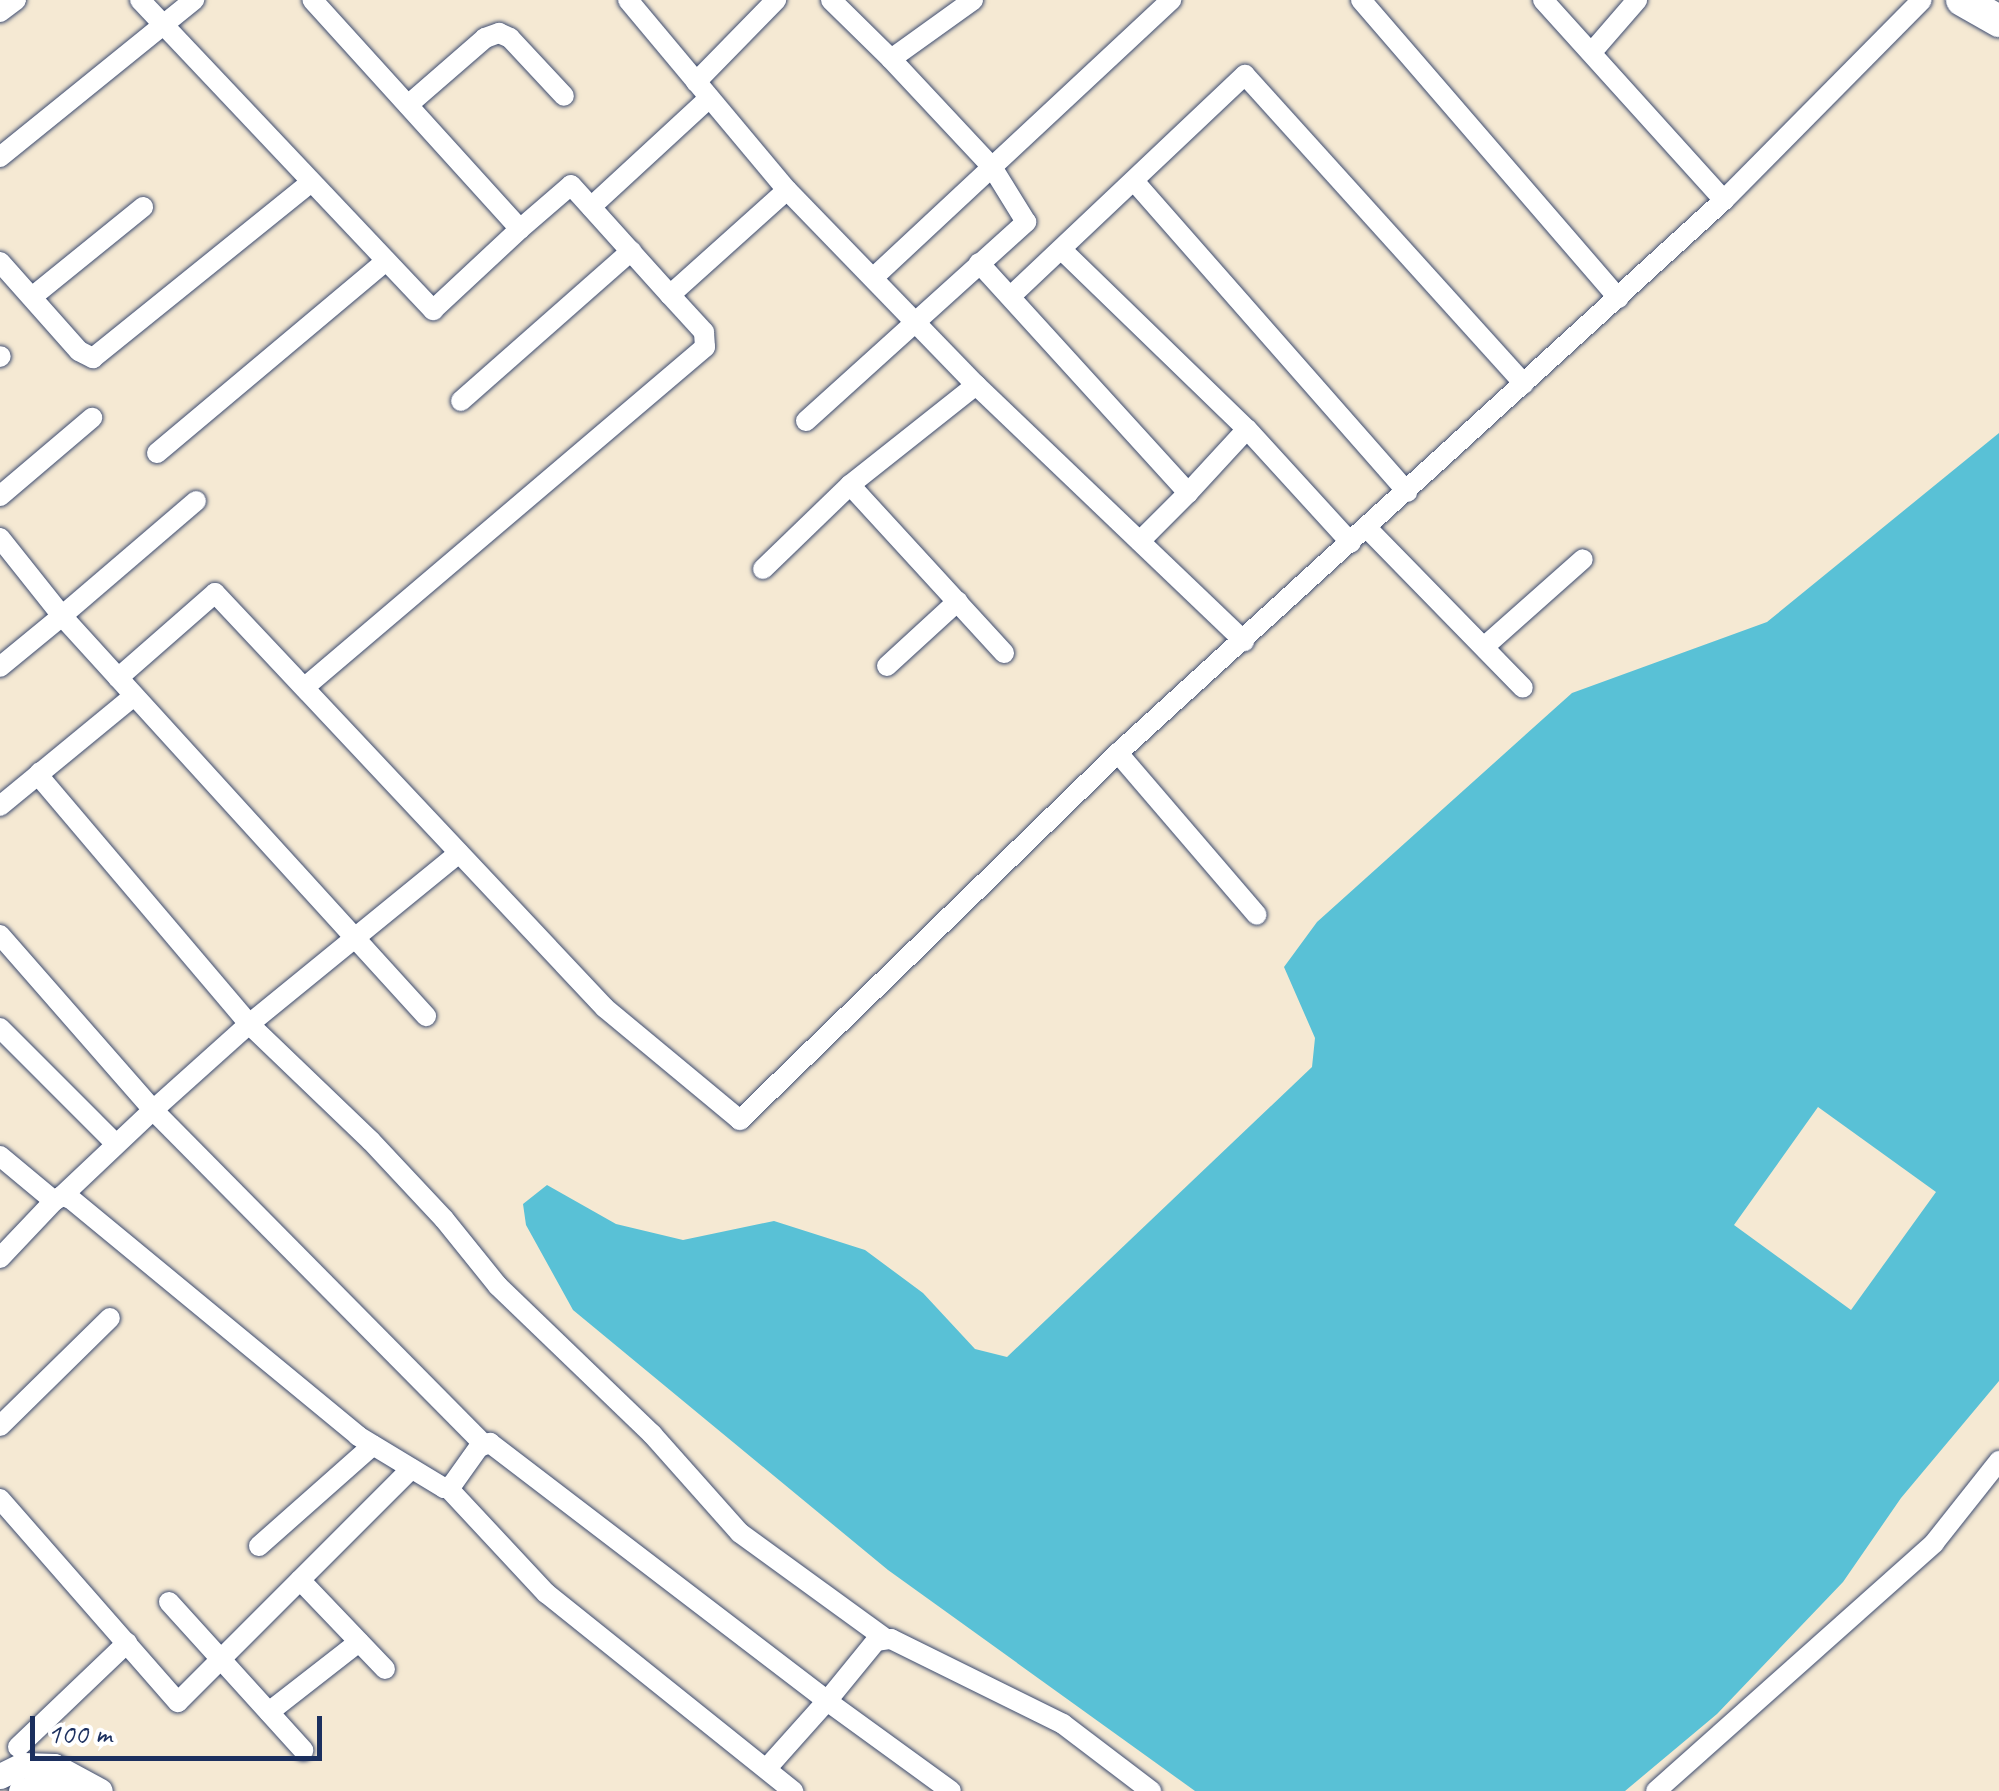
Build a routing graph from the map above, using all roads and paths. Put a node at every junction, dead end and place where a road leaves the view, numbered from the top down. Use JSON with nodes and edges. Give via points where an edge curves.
{"nodes":[{"id":1,"x":16,"y":0,"type":"edge"},
{"id":2,"x":140,"y":0,"type":"edge"},
{"id":3,"x":194,"y":0,"type":"edge"},
{"id":4,"x":312,"y":0,"type":"edge"},
{"id":5,"x":628,"y":0,"type":"edge"},
{"id":6,"x":776,"y":0,"type":"edge"},
{"id":7,"x":831,"y":0,"type":"edge"},
{"id":8,"x":972,"y":0,"type":"edge"},
{"id":9,"x":1171,"y":0,"type":"edge"},
{"id":10,"x":1361,"y":0,"type":"edge"},
{"id":11,"x":1543,"y":0,"type":"edge"},
{"id":12,"x":1638,"y":0,"type":"edge"},
{"id":13,"x":1922,"y":0,"type":"edge"},
{"id":14,"x":1962,"y":0,"type":"edge"},
{"id":15,"x":0,"y":12,"type":"edge"},
{"id":16,"x":1997,"y":16,"type":"edge"},
{"id":17,"x":161,"y":27,"type":"junction"},
{"id":18,"x":1592,"y":52,"type":"junction"},
{"id":19,"x":891,"y":59,"type":"junction"},
{"id":20,"x":702,"y":90,"type":"junction"},
{"id":21,"x":564,"y":96,"type":"dead end"},
{"id":22,"x":408,"y":105,"type":"junction"},
{"id":23,"x":0,"y":158,"type":"edge"},
{"id":24,"x":992,"y":168,"type":"junction"},
{"id":25,"x":1134,"y":181,"type":"junction"},
{"id":26,"x":311,"y":182,"type":"junction"},
{"id":27,"x":787,"y":190,"type":"junction"},
{"id":28,"x":1724,"y":200,"type":"junction"},
{"id":29,"x":143,"y":207,"type":"dead end"},
{"id":30,"x":591,"y":207,"type":"junction"},
{"id":31,"x":520,"y":229,"type":"junction"},
{"id":32,"x":1062,"y":250,"type":"junction"},
{"id":33,"x":630,"y":251,"type":"junction"},
{"id":34,"x":386,"y":261,"type":"junction"},
{"id":35,"x":0,"y":262,"type":"edge"},
{"id":36,"x":979,"y":263,"type":"junction"},
{"id":37,"x":872,"y":278,"type":"junction"},
{"id":38,"x":670,"y":295,"type":"junction"},
{"id":39,"x":32,"y":296,"type":"junction"},
{"id":40,"x":1011,"y":296,"type":"junction"},
{"id":41,"x":1618,"y":298,"type":"junction"},
{"id":42,"x":914,"y":321,"type":"junction"},
{"id":43,"x":1524,"y":384,"type":"junction"},
{"id":44,"x":976,"y":385,"type":"junction"},
{"id":45,"x":461,"y":402,"type":"dead end"},
{"id":46,"x":92,"y":418,"type":"dead end"},
{"id":47,"x":806,"y":421,"type":"dead end"},
{"id":48,"x":1246,"y":429,"type":"junction"},
{"id":49,"x":157,"y":453,"type":"dead end"},
{"id":50,"x":850,"y":485,"type":"junction"},
{"id":51,"x":1406,"y":492,"type":"junction"},
{"id":52,"x":1188,"y":494,"type":"junction"},
{"id":53,"x":0,"y":496,"type":"edge"},
{"id":54,"x":196,"y":501,"type":"dead end"},
{"id":55,"x":1359,"y":536,"type":"junction"},
{"id":56,"x":0,"y":538,"type":"edge"},
{"id":57,"x":1140,"y":541,"type":"junction"},
{"id":58,"x":1583,"y":559,"type":"dead end"},
{"id":59,"x":763,"y":570,"type":"dead end"},
{"id":60,"x":958,"y":602,"type":"junction"},
{"id":61,"x":62,"y":616,"type":"junction"},
{"id":62,"x":1244,"y":641,"type":"junction"},
{"id":63,"x":1484,"y":647,"type":"junction"},
{"id":64,"x":1004,"y":652,"type":"dead end"},
{"id":65,"x":887,"y":666,"type":"dead end"},
{"id":66,"x":0,"y":667,"type":"edge"},
{"id":67,"x":118,"y":678,"type":"junction"},
{"id":68,"x":305,"y":688,"type":"junction"},
{"id":69,"x":1523,"y":688,"type":"dead end"},
{"id":70,"x":134,"y":696,"type":"junction"},
{"id":71,"x":1118,"y":753,"type":"junction"},
{"id":72,"x":39,"y":773,"type":"junction"},
{"id":73,"x":0,"y":806,"type":"edge"},
{"id":74,"x":459,"y":853,"type":"junction"},
{"id":75,"x":1256,"y":915,"type":"dead end"},
{"id":76,"x":0,"y":935,"type":"edge"},
{"id":77,"x":353,"y":938,"type":"junction"},
{"id":78,"x":426,"y":1016,"type":"dead end"},
{"id":79,"x":249,"y":1024,"type":"junction"},
{"id":80,"x":0,"y":1028,"type":"edge"},
{"id":81,"x":154,"y":1110,"type":"junction"},
{"id":82,"x":116,"y":1144,"type":"junction"},
{"id":83,"x":0,"y":1156,"type":"edge"},
{"id":84,"x":58,"y":1199,"type":"junction"},
{"id":85,"x":0,"y":1258,"type":"edge"},
{"id":86,"x":110,"y":1318,"type":"dead end"},
{"id":87,"x":0,"y":1426,"type":"edge"},
{"id":88,"x":483,"y":1443,"type":"junction"},
{"id":89,"x":373,"y":1444,"type":"junction"},
{"id":90,"x":1999,"y":1461,"type":"edge"},
{"id":91,"x":411,"y":1469,"type":"junction"},
{"id":92,"x":448,"y":1488,"type":"junction"},
{"id":93,"x":0,"y":1499,"type":"edge"},
{"id":94,"x":259,"y":1546,"type":"dead end"},
{"id":95,"x":300,"y":1580,"type":"junction"},
{"id":96,"x":169,"y":1602,"type":"dead end"},
{"id":97,"x":883,"y":1637,"type":"junction"},
{"id":98,"x":359,"y":1642,"type":"junction"},
{"id":99,"x":126,"y":1644,"type":"junction"},
{"id":100,"x":223,"y":1658,"type":"junction"},
{"id":101,"x":385,"y":1669,"type":"dead end"},
{"id":102,"x":828,"y":1701,"type":"junction"},
{"id":103,"x":270,"y":1712,"type":"junction"},
{"id":104,"x":302,"y":1750,"type":"dead end"},
{"id":105,"x":768,"y":1768,"type":"junction"},
{"id":106,"x":26,"y":1772,"type":"edge"},
{"id":107,"x":0,"y":1776,"type":"edge"},
{"id":108,"x":62,"y":1791,"type":"edge"},
{"id":109,"x":100,"y":1791,"type":"edge"},
{"id":110,"x":793,"y":1791,"type":"edge"},
{"id":111,"x":951,"y":1791,"type":"edge"},
{"id":112,"x":1151,"y":1791,"type":"edge"},
{"id":113,"x":1656,"y":1791,"type":"edge"}],
"edges":[{"from":1,"to":15,"type":"street"},
{"from":2,"to":17,"type":"street"},
{"from":3,"to":17,"type":"street"},
{"from":4,"to":22,"type":"street"},
{"from":5,"to":20,"type":"street"},
{"from":6,"to":20,"type":"street"},
{"from":7,"to":19,"type":"street"},
{"from":8,"to":19,"type":"street"},
{"from":9,"to":24,"type":"street"},
{"from":10,"to":41,"type":"street"},
{"from":11,"to":18,"type":"street"},
{"from":12,"to":18,"type":"street"},
{"from":13,"to":28,"type":"street"},
{"from":14,"to":16,"type":"main road"},
{"from":17,"to":23,"type":"street"},
{"from":17,"to":26,"type":"street"},
{"from":18,"to":28,"type":"street"},
{"from":19,"to":24,"type":"street"},
{"from":20,"to":27,"type":"street"},
{"from":20,"to":30,"type":"street"},
{"from":21,"to":22,"type":"street","via":[[510,38],[498,34],[484,38]]},
{"from":22,"to":31,"type":"street"},
{"from":24,"to":36,"type":"street","via":[[1026,222]]},
{"from":24,"to":37,"type":"street"},
{"from":25,"to":32,"type":"street"},
{"from":25,"to":43,"type":"street","via":[[1245,75]]},
{"from":25,"to":51,"type":"street"},
{"from":26,"to":34,"type":"street"},
{"from":26,"to":39,"type":"street","via":[[96,357],[79,351]]},
{"from":27,"to":37,"type":"street"},
{"from":27,"to":38,"type":"street"},
{"from":28,"to":41,"type":"street"},
{"from":29,"to":39,"type":"street"},
{"from":30,"to":31,"type":"street","via":[[572,185]]},
{"from":30,"to":33,"type":"street"},
{"from":31,"to":34,"type":"street","via":[[433,310]]},
{"from":32,"to":40,"type":"street"},
{"from":32,"to":48,"type":"street"},
{"from":33,"to":38,"type":"street"},
{"from":33,"to":45,"type":"street"},
{"from":34,"to":49,"type":"street"},
{"from":35,"to":39,"type":"street"},
{"from":36,"to":40,"type":"street"},
{"from":36,"to":42,"type":"street"},
{"from":37,"to":42,"type":"street"},
{"from":38,"to":68,"type":"street","via":[[704,332],[704,347]]},
{"from":40,"to":52,"type":"street"},
{"from":41,"to":43,"type":"street"},
{"from":42,"to":44,"type":"street"},
{"from":42,"to":47,"type":"street"},
{"from":43,"to":51,"type":"street"},
{"from":44,"to":50,"type":"street"},
{"from":44,"to":57,"type":"street"},
{"from":46,"to":53,"type":"street"},
{"from":48,"to":52,"type":"street"},
{"from":48,"to":55,"type":"street"},
{"from":50,"to":59,"type":"street"},
{"from":50,"to":60,"type":"street"},
{"from":51,"to":55,"type":"street"},
{"from":52,"to":57,"type":"street"},
{"from":54,"to":61,"type":"street"},
{"from":55,"to":62,"type":"street"},
{"from":55,"to":63,"type":"street"},
{"from":56,"to":61,"type":"street"},
{"from":57,"to":62,"type":"street"},
{"from":58,"to":63,"type":"street"},
{"from":60,"to":64,"type":"street"},
{"from":60,"to":65,"type":"street"},
{"from":61,"to":66,"type":"street"},
{"from":61,"to":67,"type":"street"},
{"from":62,"to":71,"type":"street"},
{"from":63,"to":69,"type":"street"},
{"from":67,"to":68,"type":"street","via":[[216,593]]},
{"from":67,"to":70,"type":"street"},
{"from":68,"to":74,"type":"street"},
{"from":70,"to":72,"type":"street"},
{"from":70,"to":77,"type":"street"},
{"from":71,"to":74,"type":"street","via":[[740,1120],[605,1008]]},
{"from":71,"to":75,"type":"street"},
{"from":72,"to":73,"type":"street"},
{"from":72,"to":79,"type":"street"},
{"from":74,"to":77,"type":"street"},
{"from":76,"to":81,"type":"street"},
{"from":77,"to":78,"type":"street"},
{"from":77,"to":79,"type":"street"},
{"from":79,"to":81,"type":"street"},
{"from":79,"to":97,"type":"street","via":[[371,1141],[498,1286],[652,1434],[740,1533]]},
{"from":80,"to":82,"type":"street"},
{"from":81,"to":82,"type":"street"},
{"from":81,"to":88,"type":"street"},
{"from":82,"to":84,"type":"street"},
{"from":83,"to":84,"type":"street"},
{"from":84,"to":85,"type":"street"},
{"from":84,"to":89,"type":"street"},
{"from":86,"to":87,"type":"street"},
{"from":88,"to":92,"type":"street"},
{"from":88,"to":102,"type":"street","via":[[615,1534]]},
{"from":89,"to":91,"type":"street"},
{"from":89,"to":94,"type":"street"},
{"from":90,"to":113,"type":"street","via":[[1934,1543]]},
{"from":91,"to":92,"type":"street"},
{"from":91,"to":95,"type":"street"},
{"from":92,"to":105,"type":"street","via":[[546,1593]]},
{"from":93,"to":99,"type":"street"},
{"from":95,"to":98,"type":"street"},
{"from":95,"to":100,"type":"street"},
{"from":96,"to":100,"type":"street"},
{"from":97,"to":102,"type":"street"},
{"from":97,"to":112,"type":"street","via":[[1063,1724]]},
{"from":98,"to":101,"type":"street"},
{"from":98,"to":103,"type":"street"},
{"from":99,"to":100,"type":"street","via":[[178,1702]]},
{"from":99,"to":106,"type":"street"},
{"from":100,"to":103,"type":"street"},
{"from":102,"to":105,"type":"street"},
{"from":102,"to":111,"type":"street"},
{"from":103,"to":104,"type":"street"},
{"from":105,"to":110,"type":"street"},
{"from":106,"to":107,"type":"street"},
{"from":106,"to":108,"type":"street"},
{"from":106,"to":109,"type":"street","via":[[54,1766]]}]}
